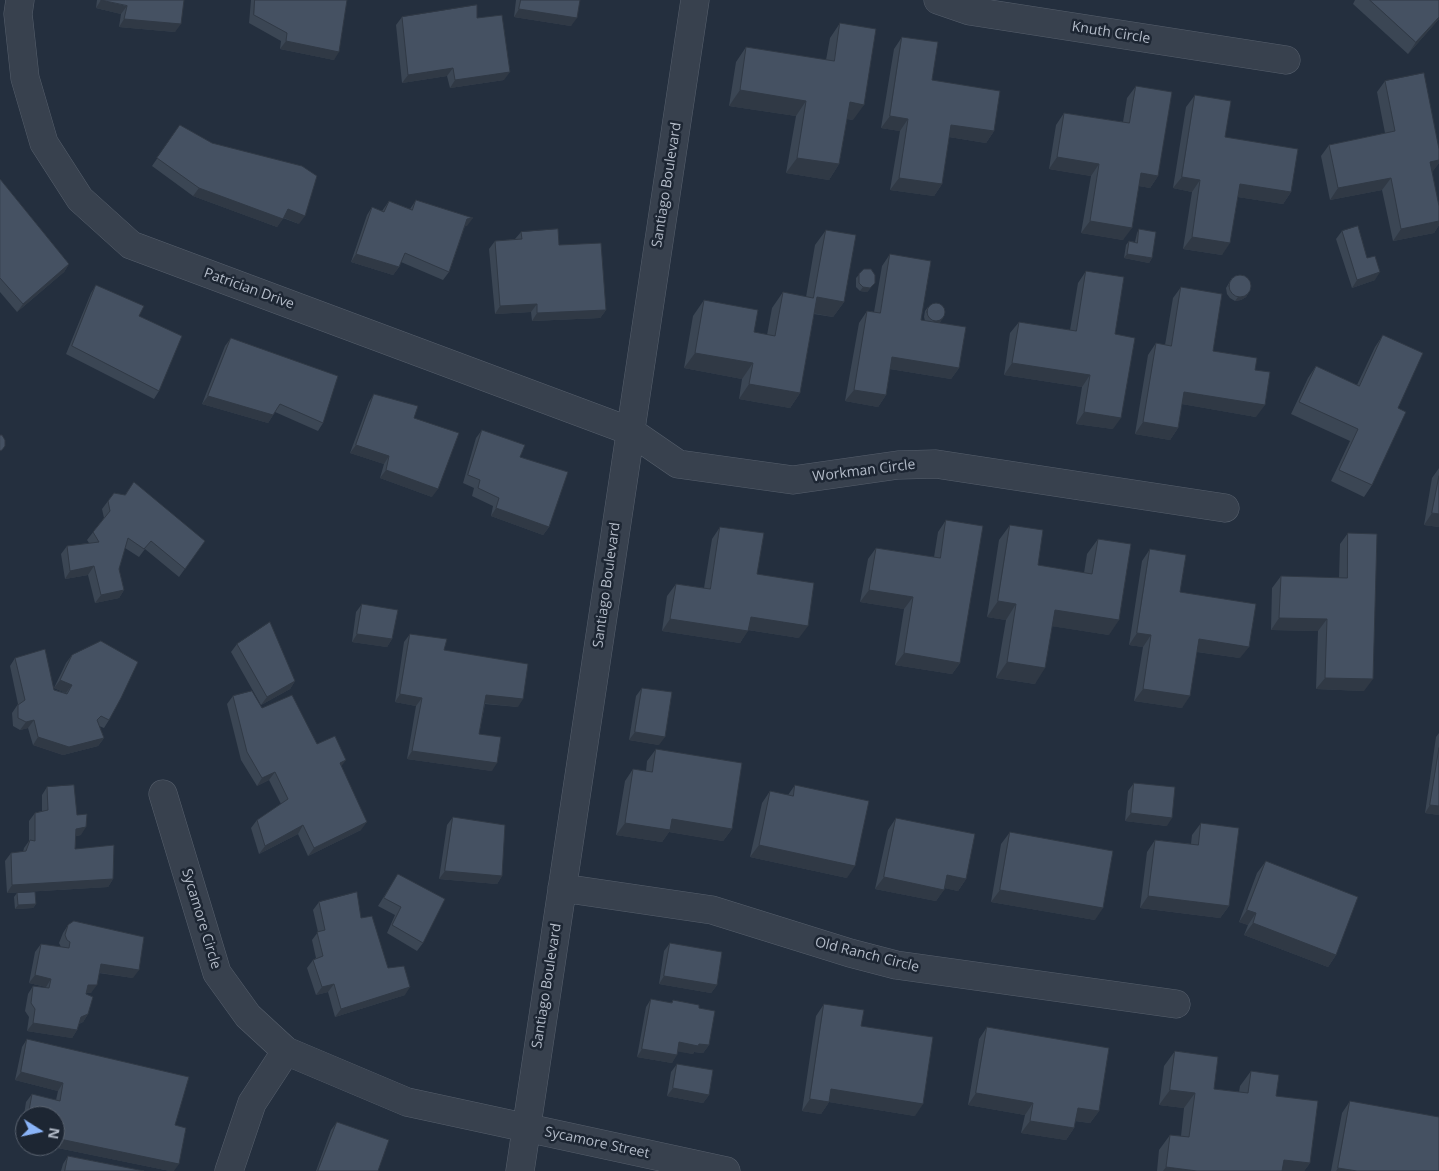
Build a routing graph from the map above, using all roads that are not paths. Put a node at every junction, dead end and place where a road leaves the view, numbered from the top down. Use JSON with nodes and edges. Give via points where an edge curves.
{"nodes":[{"id":1,"x":20,"y":0,"type":"edge"},
{"id":2,"x":695,"y":0,"type":"edge"},
{"id":3,"x":938,"y":0,"type":"edge"},
{"id":4,"x":1286,"y":60,"type":"dead end"},
{"id":5,"x":630,"y":431,"type":"junction"},
{"id":6,"x":1225,"y":508,"type":"dead end"},
{"id":7,"x":163,"y":794,"type":"dead end"},
{"id":8,"x":562,"y":888,"type":"junction"},
{"id":9,"x":1176,"y":1004,"type":"dead end"},
{"id":10,"x":286,"y":1051,"type":"junction"},
{"id":11,"x":526,"y":1128,"type":"junction"},
{"id":12,"x":229,"y":1171,"type":"edge"},
{"id":13,"x":520,"y":1171,"type":"edge"},
{"id":14,"x":726,"y":1171,"type":"edge"}],
"edges":[{"from":1,"to":5,"type":"street","name":"Patrician Drive","via":[[18,14],[25,78],[44,143],[80,199],[131,245]]},
{"from":2,"to":5,"type":"street","name":"Santiago Boulevard"},
{"from":3,"to":4,"type":"street","name":"Knuth Circle","via":[[970,11]]},
{"from":5,"to":6,"type":"street","name":"Workman Circle","via":[[678,464],[794,480],[898,465],[936,464]]},
{"from":5,"to":8,"type":"street","name":"Santiago Boulevard"},
{"from":7,"to":10,"type":"street","name":"Sycamore Circle","via":[[217,973],[248,1016]]},
{"from":8,"to":9,"type":"street","name":"Old Ranch Circle","via":[[712,910],[896,965]]},
{"from":8,"to":11,"type":"street","name":"Santiago Boulevard"},
{"from":10,"to":11,"type":"street","name":"Sycamore Circle","via":[[407,1102]]},
{"from":10,"to":12,"type":"street","via":[[252,1103]]},
{"from":11,"to":13,"type":"street","name":"Santiago Boulevard"},
{"from":11,"to":14,"type":"street","name":"Sycamore Street"}]}
